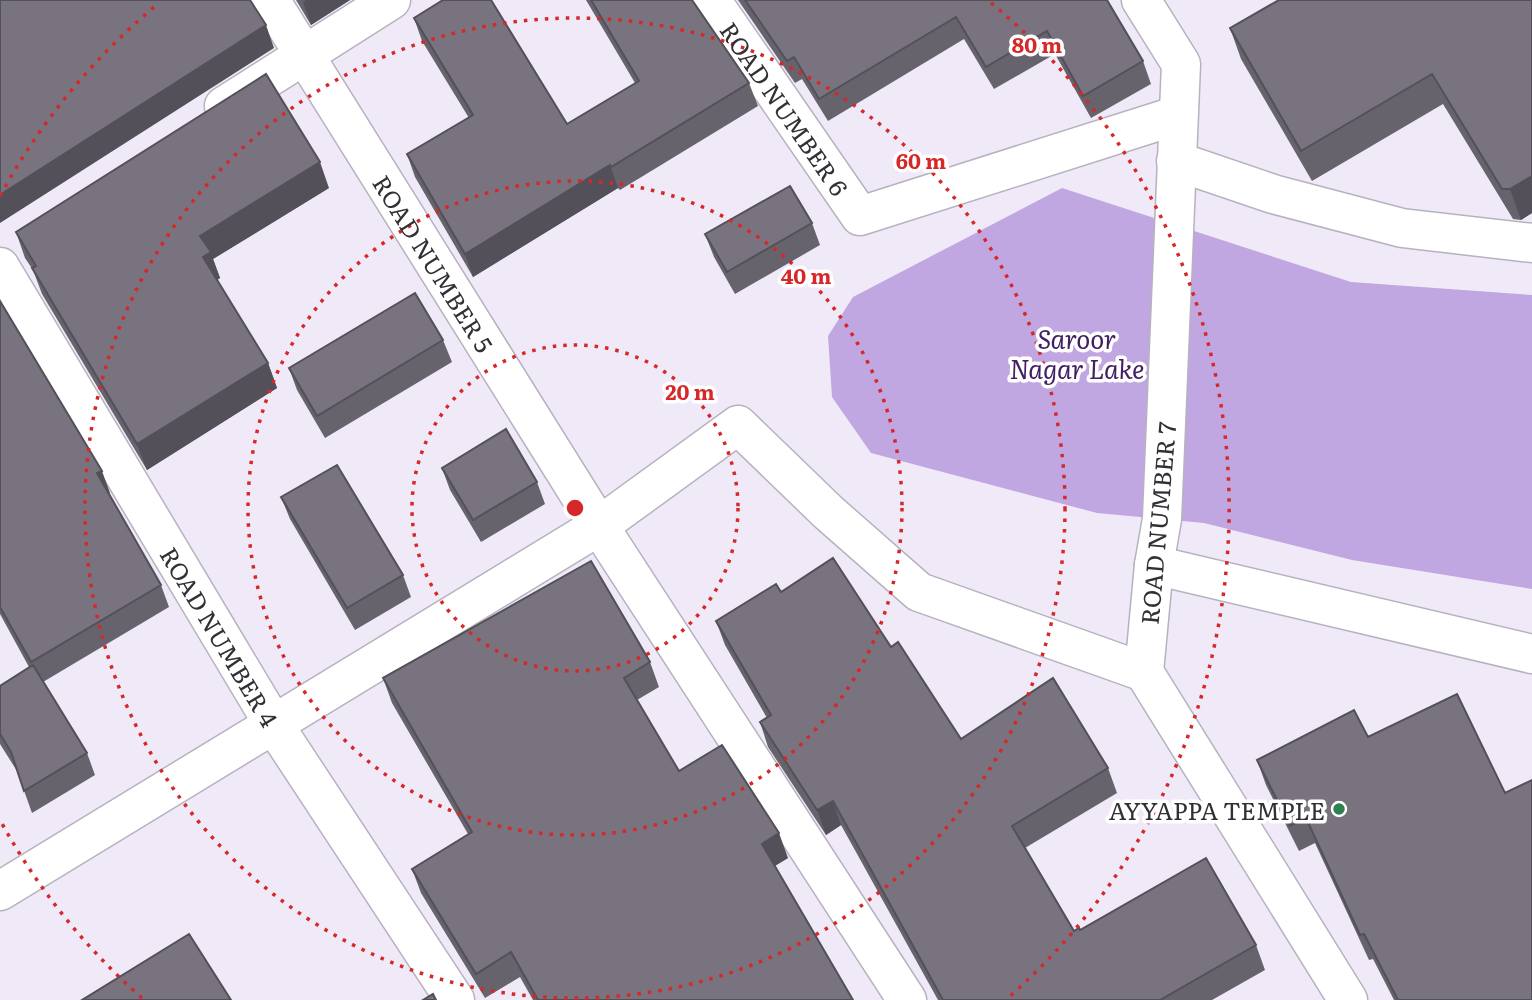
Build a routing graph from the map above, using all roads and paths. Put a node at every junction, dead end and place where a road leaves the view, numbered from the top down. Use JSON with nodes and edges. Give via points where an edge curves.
{"nodes":[{"id":1,"x":270,"y":0,"type":"edge"},
{"id":2,"x":391,"y":0,"type":"edge"},
{"id":3,"x":711,"y":0,"type":"edge"},
{"id":4,"x":1141,"y":0,"type":"edge"},
{"id":5,"x":305,"y":54,"type":"junction"},
{"id":6,"x":1178,"y":115,"type":"junction"},
{"id":7,"x":199,"y":121,"type":"edge"},
{"id":8,"x":1175,"y":161,"type":"junction"},
{"id":9,"x":1532,"y":243,"type":"edge"},
{"id":10,"x":4,"y":252,"type":"edge"},
{"id":11,"x":599,"y":526,"type":"junction"},
{"id":12,"x":1154,"y":565,"type":"junction"},
{"id":13,"x":1532,"y":654,"type":"edge"},
{"id":14,"x":1144,"y":672,"type":"junction"},
{"id":15,"x":274,"y":725,"type":"junction"},
{"id":16,"x":0,"y":891,"type":"edge"},
{"id":17,"x":455,"y":1000,"type":"edge"},
{"id":18,"x":907,"y":1000,"type":"edge"},
{"id":19,"x":1348,"y":1000,"type":"edge"}],
"edges":[{"from":1,"to":5,"type":"street","name":"ROAD NUMBER 5"},
{"from":2,"to":5,"type":"street"},
{"from":3,"to":6,"type":"street","name":"ROAD NUMBER 6","via":[[860,216]]},
{"from":4,"to":6,"type":"street","name":"ROAD NUMBER 7","via":[[1181,64]]},
{"from":5,"to":7,"type":"street"},
{"from":5,"to":11,"type":"street","name":"ROAD NUMBER 5"},
{"from":6,"to":8,"type":"street","name":"ROAD NUMBER 7"},
{"from":8,"to":9,"type":"street","via":[[1402,229]]},
{"from":8,"to":12,"type":"street","name":"ROAD NUMBER 7","via":[[1162,519]]},
{"from":10,"to":15,"type":"street","name":"ROAD NUMBER 4"},
{"from":11,"to":14,"type":"street","via":[[738,425],[919,592]]},
{"from":11,"to":15,"type":"street"},
{"from":11,"to":18,"type":"street","name":"ROAD NUMBER 5"},
{"from":12,"to":13,"type":"street"},
{"from":12,"to":14,"type":"street","name":"ROAD NUMBER 7"},
{"from":14,"to":19,"type":"street"},
{"from":15,"to":16,"type":"street"},
{"from":15,"to":17,"type":"street","name":"ROAD NUMBER 4"}]}
